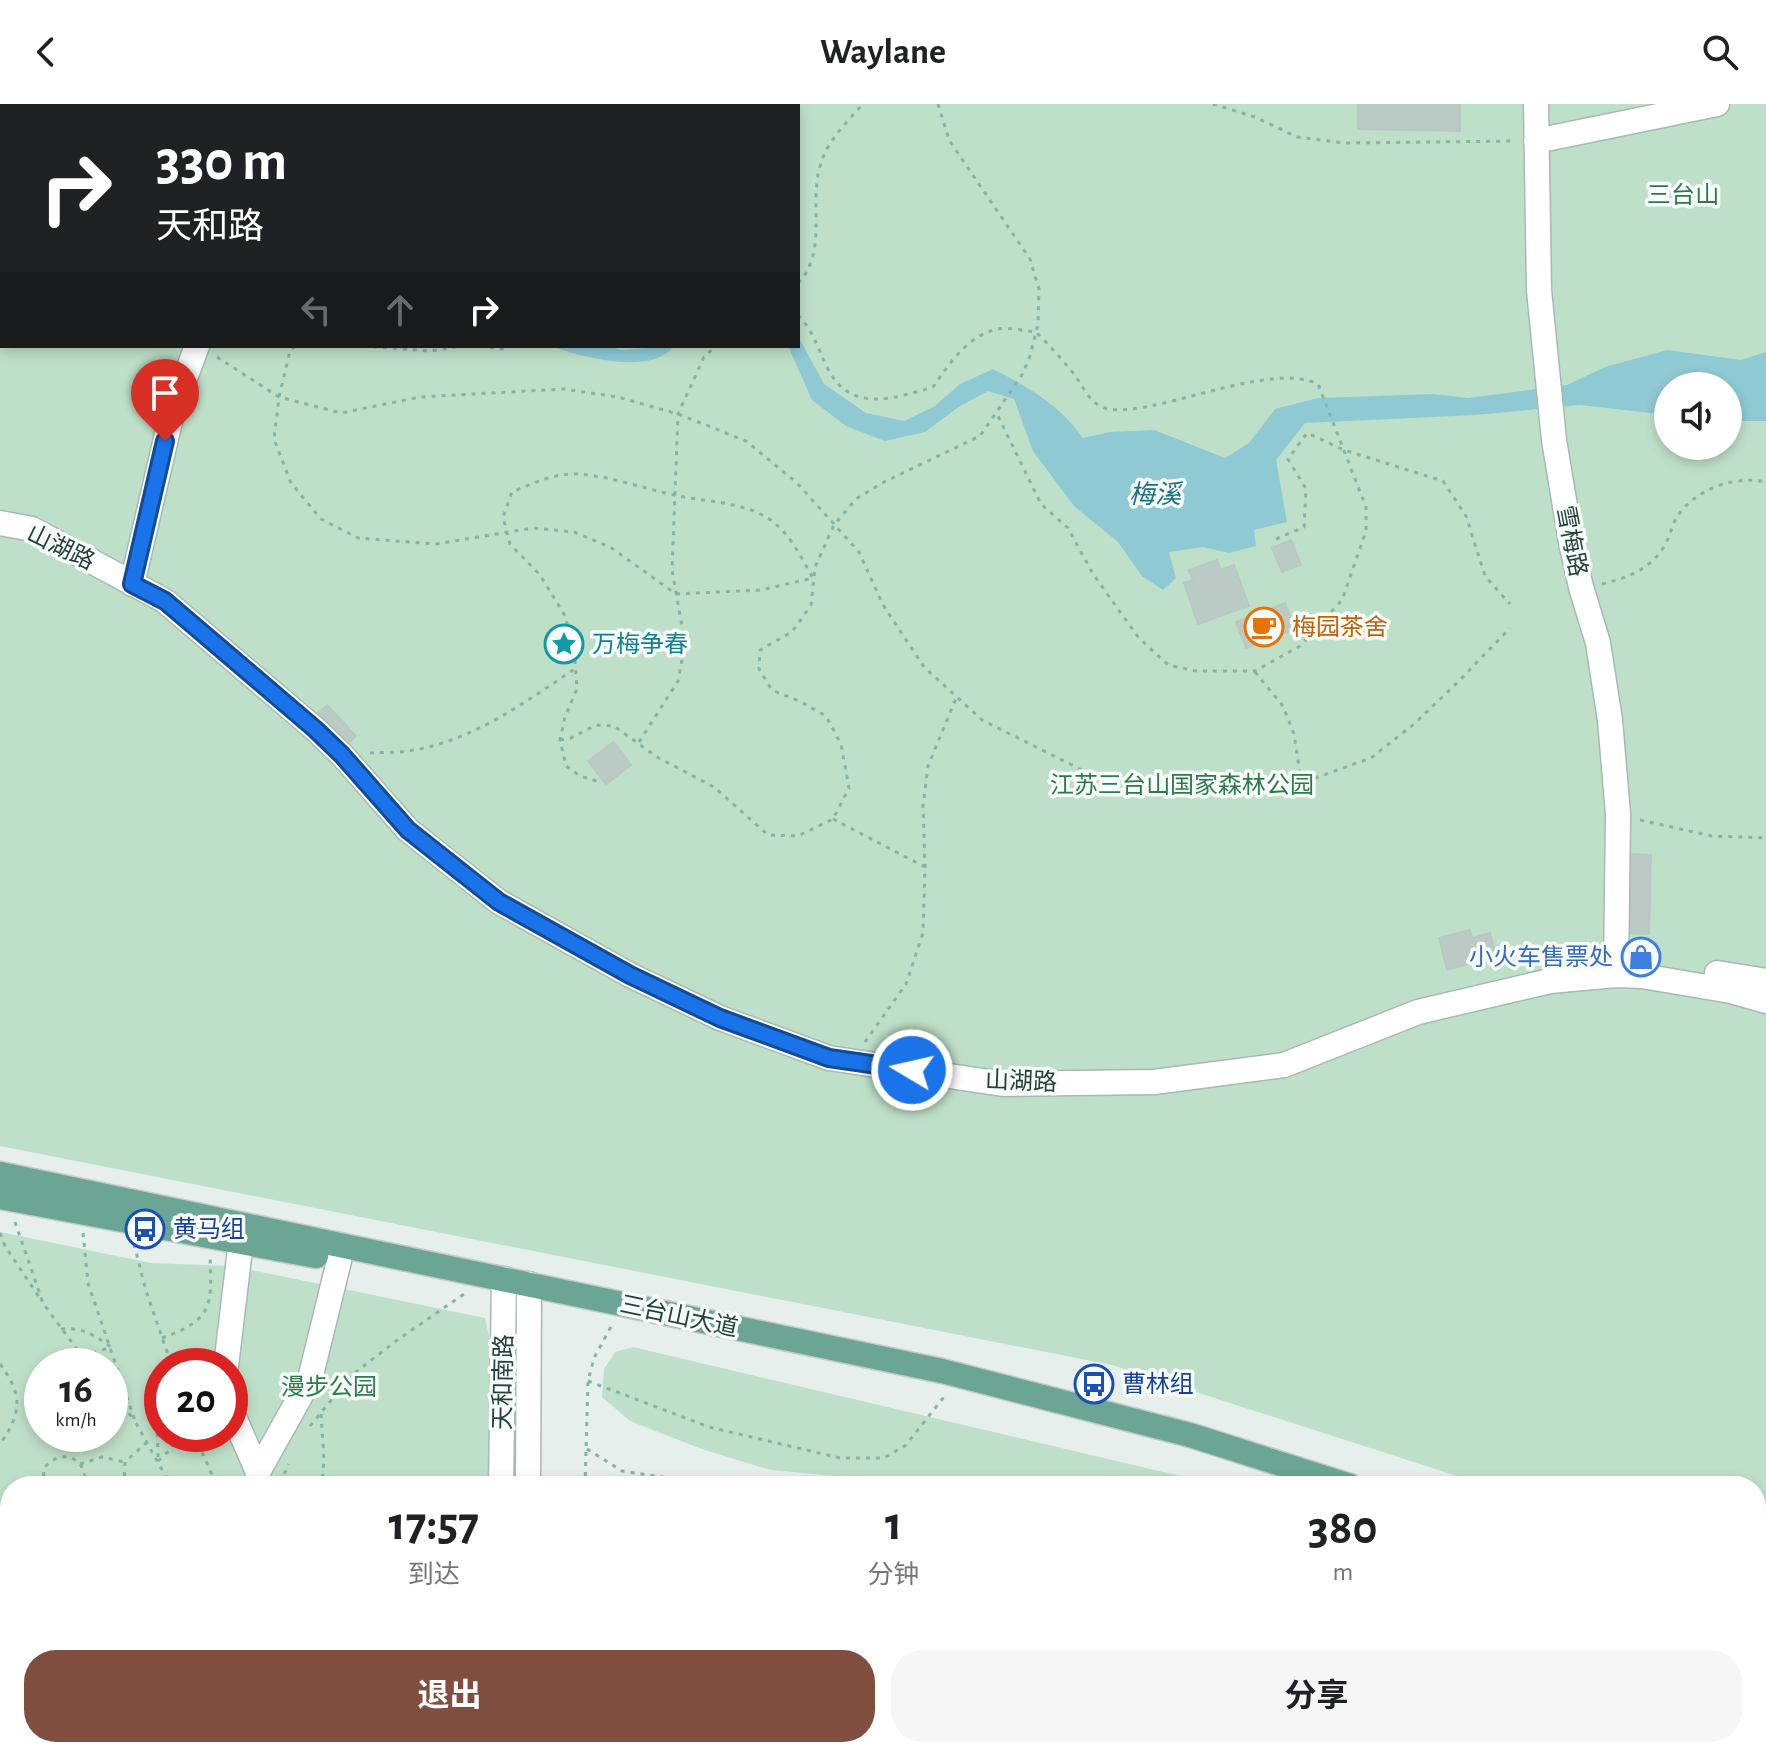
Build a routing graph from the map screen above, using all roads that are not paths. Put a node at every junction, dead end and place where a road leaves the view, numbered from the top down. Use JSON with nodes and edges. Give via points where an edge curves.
{"nodes":[{"id":1,"x":1536,"y":104,"type":"edge"},
{"id":2,"x":1717,"y":104,"type":"edge"},
{"id":3,"x":1536,"y":141,"type":"junction"},
{"id":4,"x":205,"y":350,"type":"edge"},
{"id":5,"x":0,"y":523,"type":"edge"},
{"id":6,"x":132,"y":584,"type":"junction"},
{"id":7,"x":1616,"y":968,"type":"junction"},
{"id":8,"x":1766,"y":981,"type":"edge"},
{"id":9,"x":1766,"y":1001,"type":"edge"},
{"id":10,"x":2,"y":1190,"type":"edge"},
{"id":11,"x":241,"y":1241,"type":"junction"},
{"id":12,"x":339,"y":1261,"type":"junction"},
{"id":13,"x":504,"y":1287,"type":"junction"},
{"id":14,"x":529,"y":1292,"type":"junction"},
{"id":15,"x":228,"y":1348,"type":"edge"},
{"id":16,"x":247,"y":1452,"type":"edge"},
{"id":17,"x":257,"y":1476,"type":"edge"},
{"id":18,"x":260,"y":1476,"type":"edge"},
{"id":19,"x":501,"y":1476,"type":"edge"},
{"id":20,"x":528,"y":1476,"type":"edge"},
{"id":21,"x":1276,"y":1476,"type":"edge"},
{"id":22,"x":1319,"y":1476,"type":"edge"}],
"edges":[{"from":1,"to":3,"type":"street","name":"雪梅路"},
{"from":2,"to":3,"type":"street"},
{"from":3,"to":7,"type":"street","name":"雪梅路","via":[[1539,290],[1554,440],[1610,720],[1618,814]]},
{"from":4,"to":6,"type":"street","via":[[172,413]]},
{"from":5,"to":6,"type":"street","name":"山湖路","via":[[32,529]]},
{"from":6,"to":7,"type":"street","name":"山湖路","via":[[165,601],[342,755],[408,830],[499,902],[720,1018],[829,1058],[1003,1084],[1154,1082],[1284,1065],[1418,1012]]},
{"from":7,"to":8,"type":"street","via":[[1653,963]]},
{"from":7,"to":9,"type":"street","name":"山湖路"},
{"from":10,"to":11,"type":"main road","name":"三台山大道","via":[[80,1212]]},
{"from":10,"to":13,"type":"main road","name":"三台山大道"},
{"from":11,"to":12,"type":"main road","name":"三台山大道"},
{"from":11,"to":15,"type":"street"},
{"from":12,"to":13,"type":"main road","name":"三台山大道","via":[[472,1289]]},
{"from":12,"to":18,"type":"street","via":[[310,1379]]},
{"from":13,"to":14,"type":"main road","name":"三台山大道"},
{"from":13,"to":19,"type":"street","name":"天和南路"},
{"from":14,"to":20,"type":"street","name":"天和南路"},
{"from":14,"to":21,"type":"main road","name":"三台山大道","via":[[615,1319],[950,1390],[1195,1450]]},
{"from":14,"to":22,"type":"main road","name":"三台山大道","via":[[942,1371],[1190,1435]]},
{"from":16,"to":17,"type":"street"}]}
